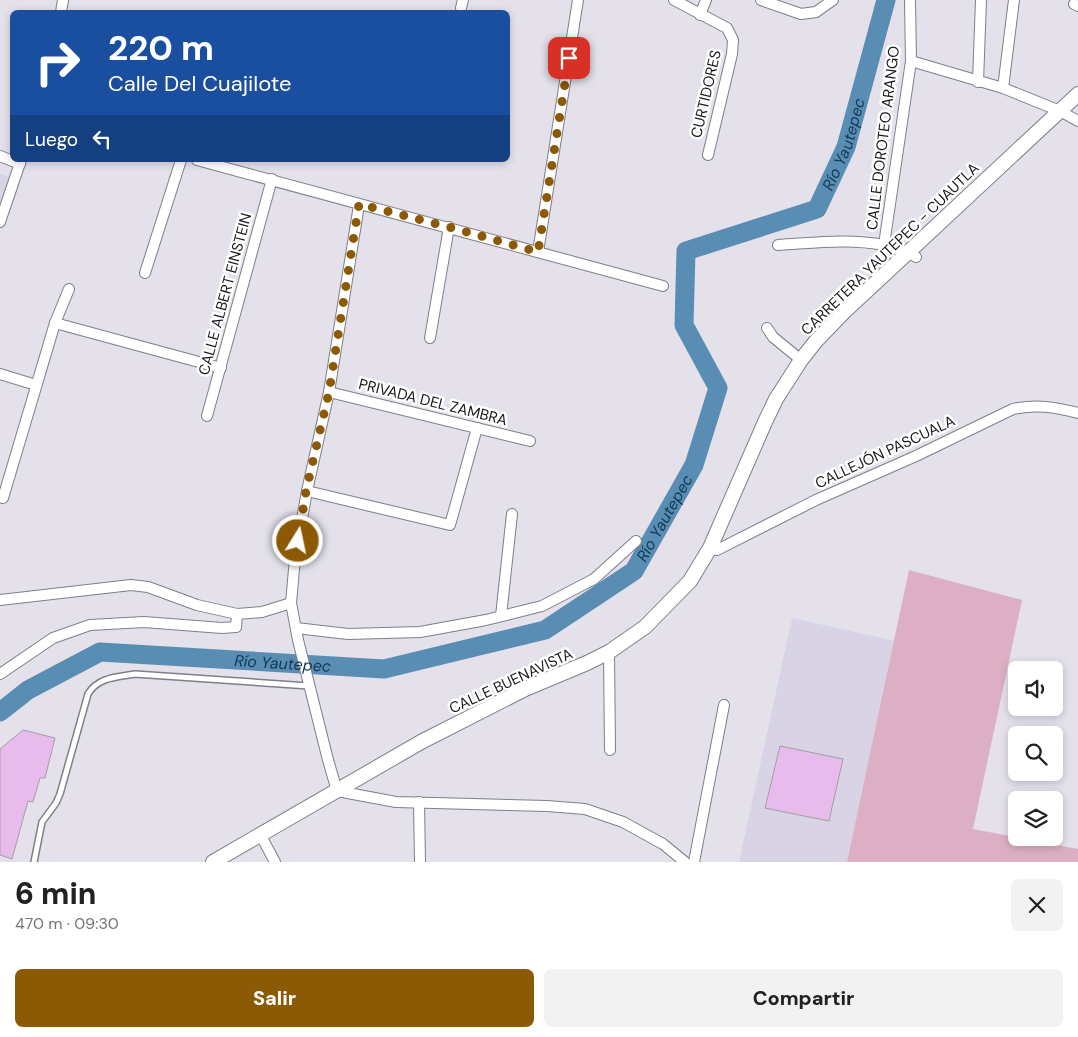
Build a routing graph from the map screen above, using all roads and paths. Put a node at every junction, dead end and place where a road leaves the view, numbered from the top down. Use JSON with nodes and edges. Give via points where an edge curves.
{"nodes":[{"id":1,"x":578,"y":0,"type":"edge"},
{"id":2,"x":674,"y":0,"type":"edge"},
{"id":3,"x":706,"y":0,"type":"edge"},
{"id":4,"x":762,"y":0,"type":"edge"},
{"id":5,"x":832,"y":0,"type":"edge"},
{"id":6,"x":910,"y":0,"type":"edge"},
{"id":7,"x":981,"y":0,"type":"edge"},
{"id":8,"x":1014,"y":0,"type":"edge"},
{"id":9,"x":700,"y":15,"type":"junction"},
{"id":10,"x":910,"y":62,"type":"junction"},
{"id":11,"x":978,"y":82,"type":"junction"},
{"id":12,"x":1003,"y":88,"type":"junction"},
{"id":13,"x":1078,"y":94,"type":"edge"},
{"id":14,"x":1078,"y":102,"type":"edge"},
{"id":15,"x":1068,"y":115,"type":"edge"},
{"id":16,"x":708,"y":155,"type":"dead end"},
{"id":17,"x":21,"y":162,"type":"edge"},
{"id":18,"x":180,"y":162,"type":"edge"},
{"id":19,"x":205,"y":162,"type":"edge"},
{"id":20,"x":272,"y":179,"type":"junction"},
{"id":21,"x":359,"y":204,"type":"junction"},
{"id":22,"x":0,"y":222,"type":"edge"},
{"id":23,"x":449,"y":227,"type":"junction"},
{"id":24,"x":778,"y":245,"type":"dead end"},
{"id":25,"x":884,"y":245,"type":"junction"},
{"id":26,"x":538,"y":252,"type":"junction"},
{"id":27,"x":912,"y":255,"type":"junction"},
{"id":28,"x":145,"y":273,"type":"dead end"},
{"id":29,"x":663,"y":286,"type":"dead end"},
{"id":30,"x":69,"y":289,"type":"dead end"},
{"id":31,"x":55,"y":324,"type":"junction"},
{"id":32,"x":767,"y":328,"type":"dead end"},
{"id":33,"x":430,"y":338,"type":"dead end"},
{"id":34,"x":819,"y":343,"type":"junction"},
{"id":35,"x":801,"y":360,"type":"junction"},
{"id":36,"x":221,"y":368,"type":"junction"},
{"id":37,"x":0,"y":374,"type":"edge"},
{"id":38,"x":36,"y":385,"type":"junction"},
{"id":39,"x":329,"y":392,"type":"junction"},
{"id":40,"x":779,"y":401,"type":"junction"},
{"id":41,"x":1078,"y":413,"type":"edge"},
{"id":42,"x":208,"y":416,"type":"dead end"},
{"id":43,"x":477,"y":428,"type":"junction"},
{"id":44,"x":530,"y":441,"type":"dead end"},
{"id":45,"x":306,"y":491,"type":"junction"},
{"id":46,"x":2,"y":497,"type":"edge"},
{"id":47,"x":512,"y":514,"type":"dead end"},
{"id":48,"x":636,"y":541,"type":"dead end"},
{"id":49,"x":714,"y":549,"type":"junction"},
{"id":50,"x":0,"y":600,"type":"edge"},
{"id":51,"x":291,"y":603,"type":"junction"},
{"id":52,"x":237,"y":614,"type":"junction"},
{"id":53,"x":501,"y":616,"type":"junction"},
{"id":54,"x":296,"y":628,"type":"junction"},
{"id":55,"x":647,"y":631,"type":"joint"},
{"id":56,"x":610,"y":656,"type":"junction"},
{"id":57,"x":0,"y":674,"type":"edge"},
{"id":58,"x":309,"y":686,"type":"junction"},
{"id":59,"x":724,"y":705,"type":"dead end"},
{"id":60,"x":610,"y":750,"type":"dead end"},
{"id":61,"x":337,"y":791,"type":"junction"},
{"id":62,"x":419,"y":802,"type":"junction"},
{"id":63,"x":260,"y":834,"type":"junction"},
{"id":64,"x":34,"y":862,"type":"edge"},
{"id":65,"x":213,"y":862,"type":"edge"},
{"id":66,"x":275,"y":862,"type":"edge"},
{"id":67,"x":420,"y":862,"type":"edge"},
{"id":68,"x":684,"y":862,"type":"edge"},
{"id":69,"x":694,"y":862,"type":"edge"}],
"edges":[{"from":1,"to":26,"type":"street"},
{"from":2,"to":9,"type":"street"},
{"from":3,"to":9,"type":"street"},
{"from":4,"to":5,"type":"street","via":[[801,14],[816,12]]},
{"from":6,"to":10,"type":"street","name":"CALLE DOROTEO ARANGO"},
{"from":7,"to":11,"type":"street"},
{"from":8,"to":12,"type":"street"},
{"from":9,"to":16,"type":"street","name":"CURTIDORES","via":[[728,28],[733,40]]},
{"from":10,"to":11,"type":"street"},
{"from":10,"to":25,"type":"street","name":"CALLE DOROTEO ARANGO"},
{"from":11,"to":12,"type":"street"},
{"from":12,"to":15,"type":"street"},
{"from":13,"to":15,"type":"main road","name":"CARRETERA YAUTEPEC - CUAUTLA"},
{"from":14,"to":15,"type":"main road","name":"CARRETERA YAUTEPEC - CUAUTLA"},
{"from":15,"to":27,"type":"main road","name":"CARRETERA YAUTEPEC - CUAUTLA","via":[[1012,160]]},
{"from":17,"to":22,"type":"street"},
{"from":18,"to":28,"type":"street"},
{"from":19,"to":20,"type":"street"},
{"from":20,"to":21,"type":"street"},
{"from":20,"to":36,"type":"street","name":"CALLE ALBERT EINSTEIN"},
{"from":21,"to":23,"type":"street"},
{"from":21,"to":39,"type":"street"},
{"from":23,"to":26,"type":"street"},
{"from":23,"to":33,"type":"street"},
{"from":24,"to":25,"type":"street","via":[[846,241]]},
{"from":25,"to":27,"type":"street","name":"CALLE DOROTEO ARANGO"},
{"from":26,"to":29,"type":"street"},
{"from":27,"to":34,"type":"main road","name":"CARRETERA YAUTEPEC - CUAUTLA"},
{"from":30,"to":31,"type":"street"},
{"from":31,"to":36,"type":"street"},
{"from":31,"to":38,"type":"street"},
{"from":32,"to":35,"type":"street"},
{"from":34,"to":35,"type":"main road","name":"CARRETERA YAUTEPEC - CUAUTLA"},
{"from":34,"to":40,"type":"main road","name":"CARRETERA YAUTEPEC - CUAUTLA"},
{"from":35,"to":40,"type":"main road","name":"CARRETERA YAUTEPEC - CUAUTLA"},
{"from":36,"to":42,"type":"street","name":"CALLE ALBERT EINSTEIN"},
{"from":37,"to":38,"type":"street"},
{"from":38,"to":46,"type":"street"},
{"from":39,"to":43,"type":"street","name":"PRIVADA DEL ZAMBRA"},
{"from":39,"to":45,"type":"street"},
{"from":40,"to":49,"type":"main road","name":"CARRETERA YAUTEPEC - CUAUTLA","via":[[765,422]]},
{"from":41,"to":49,"type":"street","name":"CALLEJÓN PASCUALA","via":[[1050,406],[1030,405],[1013,409]]},
{"from":43,"to":44,"type":"street","name":"PRIVADA DEL ZAMBRA"},
{"from":43,"to":45,"type":"street","via":[[450,525]]},
{"from":45,"to":51,"type":"street"},
{"from":47,"to":53,"type":"street"},
{"from":48,"to":53,"type":"street","via":[[594,579],[542,606]]},
{"from":49,"to":55,"type":"main road","name":"CARRETERA YAUTEPEC - CUAUTLA"},
{"from":50,"to":52,"type":"street","via":[[148,586]]},
{"from":51,"to":52,"type":"street","via":[[262,612]]},
{"from":51,"to":54,"type":"street"},
{"from":52,"to":57,"type":"street","via":[[236,627],[144,622],[90,625],[53,638]]},
{"from":53,"to":54,"type":"street","via":[[420,632],[348,634]]},
{"from":54,"to":58,"type":"street"},
{"from":55,"to":56,"type":"main road","name":"CALLE BUENAVISTA"},
{"from":56,"to":60,"type":"street"},
{"from":56,"to":61,"type":"main road","name":"CALLE BUENAVISTA","via":[[424,748],[388,761]]},
{"from":58,"to":61,"type":"street"},
{"from":58,"to":64,"type":"lane","via":[[134,674],[93,685],[56,803],[42,822]]},
{"from":59,"to":69,"type":"street"},
{"from":61,"to":62,"type":"street","via":[[396,802]]},
{"from":61,"to":63,"type":"main road","name":"CALLE BUENAVISTA"},
{"from":62,"to":67,"type":"street"},
{"from":62,"to":68,"type":"street","via":[[585,809],[623,822],[663,844]]},
{"from":63,"to":65,"type":"main road","name":"CALLE BUENAVISTA"},
{"from":63,"to":66,"type":"street"}]}
